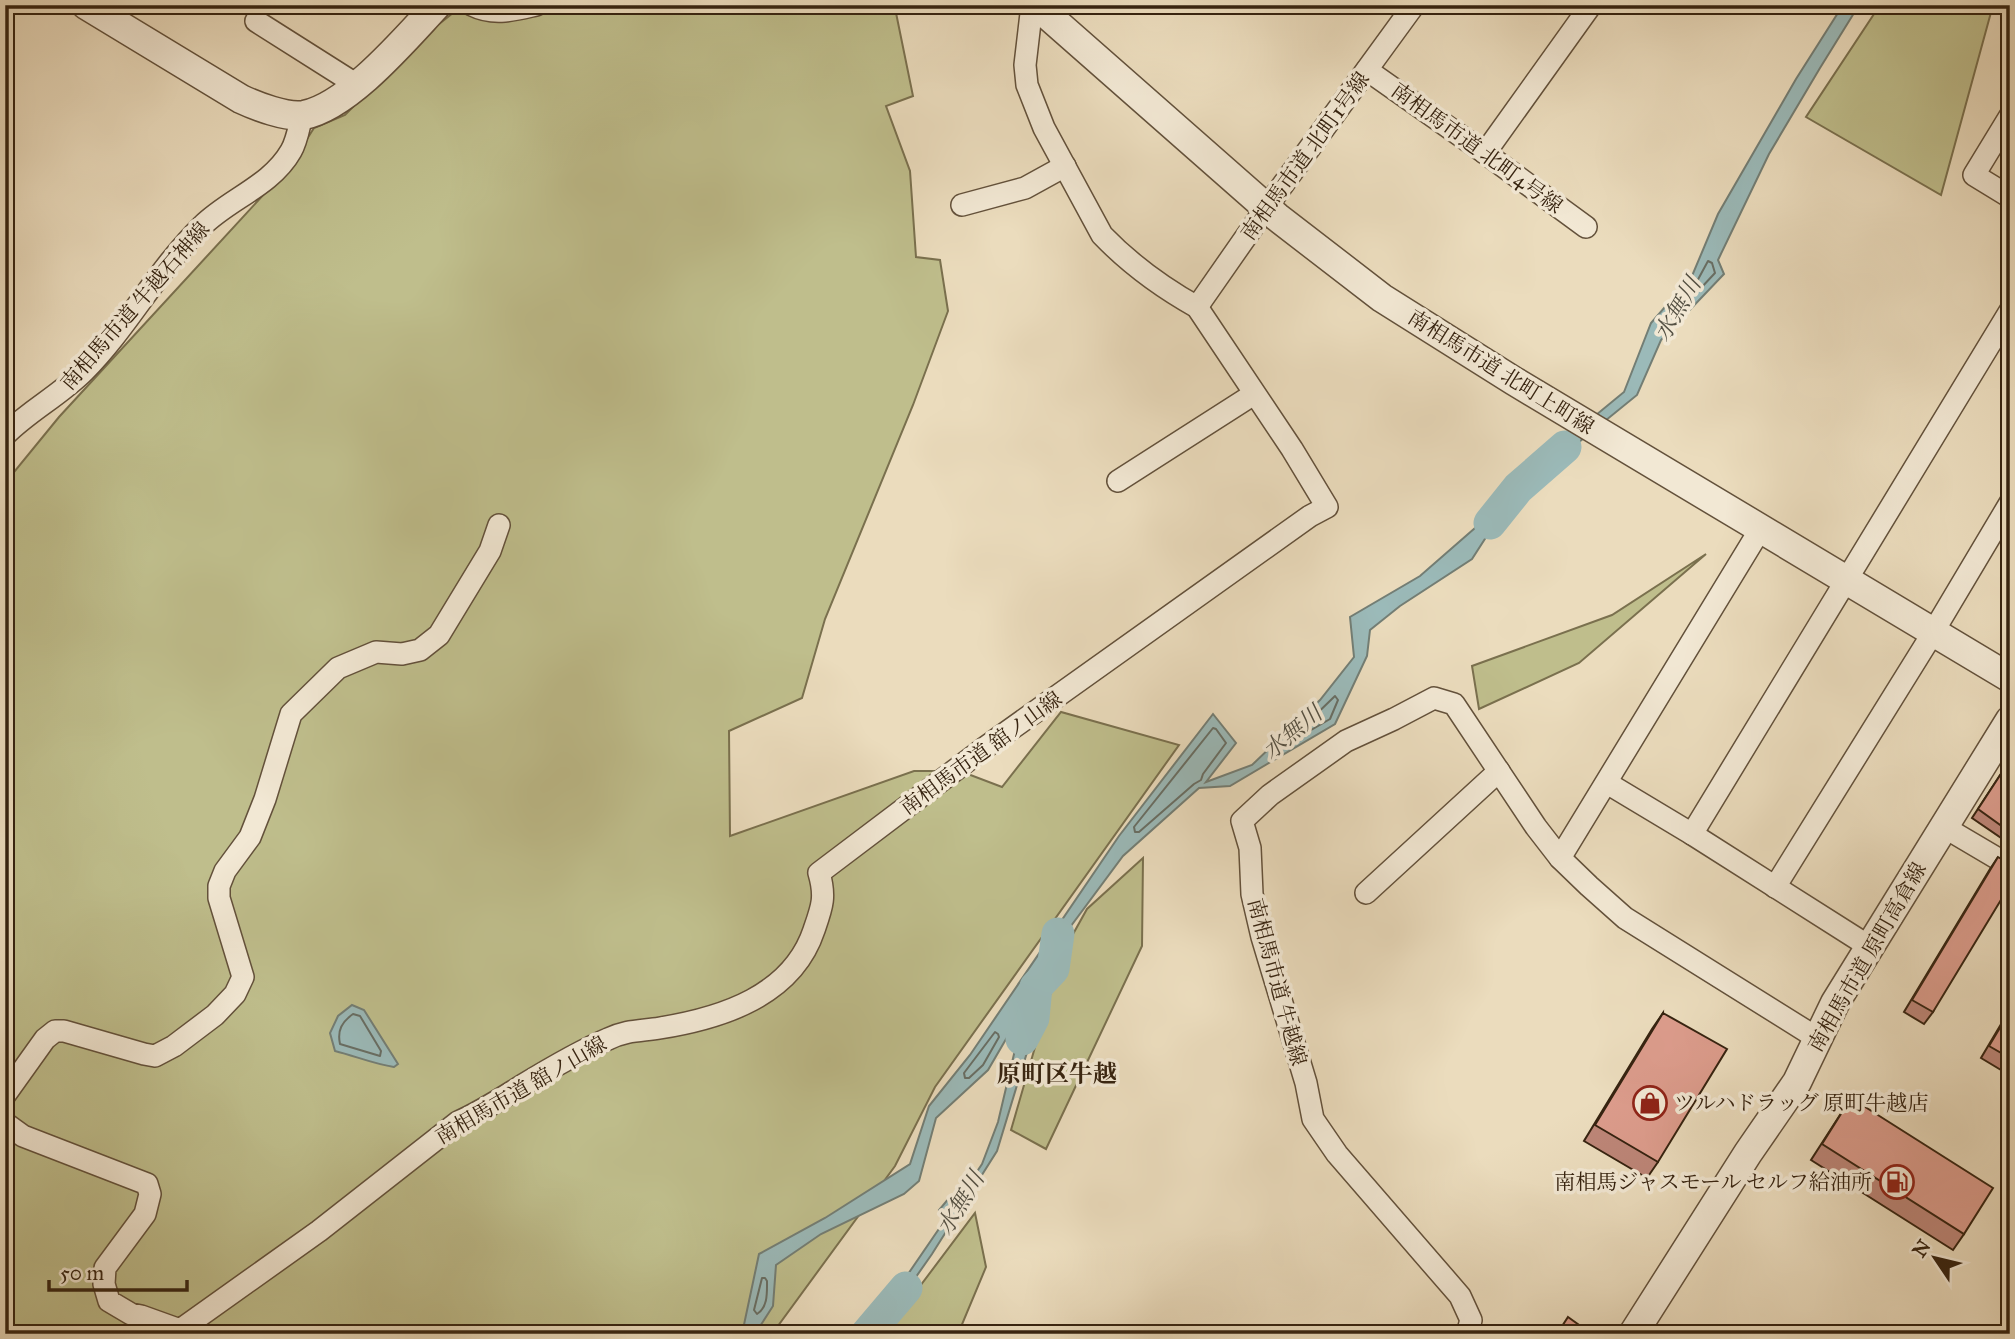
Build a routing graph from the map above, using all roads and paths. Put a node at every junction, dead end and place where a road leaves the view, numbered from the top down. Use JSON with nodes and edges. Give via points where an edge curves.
{"nodes":[{"id":1,"x":86,"y":5,"type":"edge"},
{"id":2,"x":437,"y":5,"type":"edge"},
{"id":3,"x":472,"y":5,"type":"edge"},
{"id":4,"x":536,"y":5,"type":"edge"},
{"id":5,"x":1034,"y":5,"type":"edge"},
{"id":6,"x":1414,"y":5,"type":"edge"},
{"id":7,"x":1591,"y":5,"type":"edge"},
{"id":8,"x":256,"y":21,"type":"dead end"},
{"id":9,"x":1367,"y":70,"type":"junction"},
{"id":10,"x":357,"y":85,"type":"junction"},
{"id":11,"x":302,"y":116,"type":"junction"},
{"id":12,"x":2010,"y":116,"type":"edge"},
{"id":13,"x":1485,"y":153,"type":"junction"},
{"id":14,"x":1065,"y":166,"type":"junction"},
{"id":15,"x":2010,"y":197,"type":"edge"},
{"id":16,"x":961,"y":205,"type":"dead end"},
{"id":17,"x":1266,"y":208,"type":"junction"},
{"id":18,"x":1586,"y":228,"type":"dead end"},
{"id":19,"x":1197,"y":307,"type":"junction"},
{"id":20,"x":2010,"y":311,"type":"edge"},
{"id":21,"x":1254,"y":394,"type":"junction"},
{"id":22,"x":5,"y":435,"type":"edge"},
{"id":23,"x":1118,"y":481,"type":"dead end"},
{"id":24,"x":2010,"y":503,"type":"edge"},
{"id":25,"x":499,"y":525,"type":"dead end"},
{"id":26,"x":1754,"y":525,"type":"junction"},
{"id":27,"x":1846,"y":581,"type":"junction"},
{"id":28,"x":1933,"y":632,"type":"junction"},
{"id":29,"x":2010,"y":678,"type":"edge"},
{"id":30,"x":2010,"y":720,"type":"edge"},
{"id":31,"x":1499,"y":771,"type":"junction"},
{"id":32,"x":1607,"y":783,"type":"junction"},
{"id":33,"x":1944,"y":827,"type":"junction"},
{"id":34,"x":1692,"y":834,"type":"junction"},
{"id":35,"x":1560,"y":858,"type":"junction"},
{"id":36,"x":2010,"y":866,"type":"edge"},
{"id":37,"x":1775,"y":887,"type":"junction"},
{"id":38,"x":1366,"y":893,"type":"dead end"},
{"id":39,"x":1870,"y":947,"type":"junction"},
{"id":40,"x":1816,"y":1038,"type":"junction"},
{"id":41,"x":5,"y":1096,"type":"edge"},
{"id":42,"x":5,"y":1123,"type":"edge"},
{"id":43,"x":1467,"y":1334,"type":"edge"},
{"id":44,"x":1633,"y":1334,"type":"edge"}],
"edges":[{"from":1,"to":11,"type":"street","via":[[241,99],[266,110]]},
{"from":2,"to":10,"type":"street"},
{"from":3,"to":4,"type":"street","via":[[495,13]]},
{"from":5,"to":14,"type":"street","via":[[1025,65],[1027,85]]},
{"from":5,"to":17,"type":"street","name":"南相馬市道 北町上町線"},
{"from":6,"to":9,"type":"street","name":"南相馬市道 北町1号線"},
{"from":7,"to":13,"type":"street"},
{"from":8,"to":10,"type":"street"},
{"from":9,"to":13,"type":"street","name":"南相馬市道 北町4号線"},
{"from":9,"to":17,"type":"street","name":"南相馬市道 北町1号線"},
{"from":10,"to":11,"type":"street","via":[[341,99]]},
{"from":11,"to":22,"type":"street","name":"南相馬市道 牛越石神線","via":[[292,151],[268,178],[203,225],[85,370]]},
{"from":12,"to":15,"type":"street","via":[[1974,175]]},
{"from":13,"to":18,"type":"street","name":"南相馬市道 北町4号線"},
{"from":14,"to":16,"type":"street","via":[[1025,188]]},
{"from":14,"to":19,"type":"street","via":[[1102,235]]},
{"from":17,"to":19,"type":"street","name":"南相馬市道 北町1号線"},
{"from":17,"to":26,"type":"street","name":"南相馬市道 北町上町線","via":[[1382,299]]},
{"from":19,"to":21,"type":"street"},
{"from":20,"to":27,"type":"street"},
{"from":21,"to":23,"type":"street"},
{"from":21,"to":42,"type":"street","name":"南相馬市道 舘ノ山線","via":[[1326,507],[983,749],[819,873],[824,888],[821,909],[800,960],[777,984],[748,1003],[716,1017],[624,1032],[580,1051],[458,1122],[319,1231],[180,1329],[131,1314],[109,1301],[104,1284],[106,1268],[145,1214],[150,1194],[147,1184],[23,1136]]},
{"from":24,"to":28,"type":"street"},
{"from":25,"to":41,"type":"street","via":[[490,551],[439,635],[420,650],[376,652],[338,668],[291,714],[250,837],[219,886],[243,977],[235,994],[215,1015],[156,1056],[55,1031]]},
{"from":26,"to":27,"type":"street","name":"南相馬市道 北町上町線"},
{"from":26,"to":32,"type":"street"},
{"from":27,"to":28,"type":"street","name":"南相馬市道 北町上町線"},
{"from":27,"to":34,"type":"street"},
{"from":28,"to":29,"type":"street","name":"南相馬市道 北町上町線"},
{"from":28,"to":37,"type":"street"},
{"from":30,"to":33,"type":"street","name":"南相馬市道 原町高倉線"},
{"from":31,"to":35,"type":"street","name":"南相馬市道 牛越線"},
{"from":31,"to":38,"type":"street"},
{"from":31,"to":43,"type":"street","name":"南相馬市道 牛越線","via":[[1454,704],[1434,698],[1346,741],[1270,795],[1242,821],[1262,937],[1313,1119],[1337,1154],[1460,1296],[1471,1320]]},
{"from":32,"to":34,"type":"street"},
{"from":32,"to":35,"type":"street"},
{"from":33,"to":36,"type":"street"},
{"from":33,"to":39,"type":"street","name":"南相馬市道 原町高倉線"},
{"from":34,"to":37,"type":"street"},
{"from":35,"to":40,"type":"street","name":"南相馬市道 牛越線","via":[[1625,918]]},
{"from":37,"to":39,"type":"street"},
{"from":39,"to":40,"type":"street","name":"南相馬市道 原町高倉線"},
{"from":40,"to":44,"type":"street","name":"南相馬市道 原町高倉線","via":[[1797,1082]]}]}
